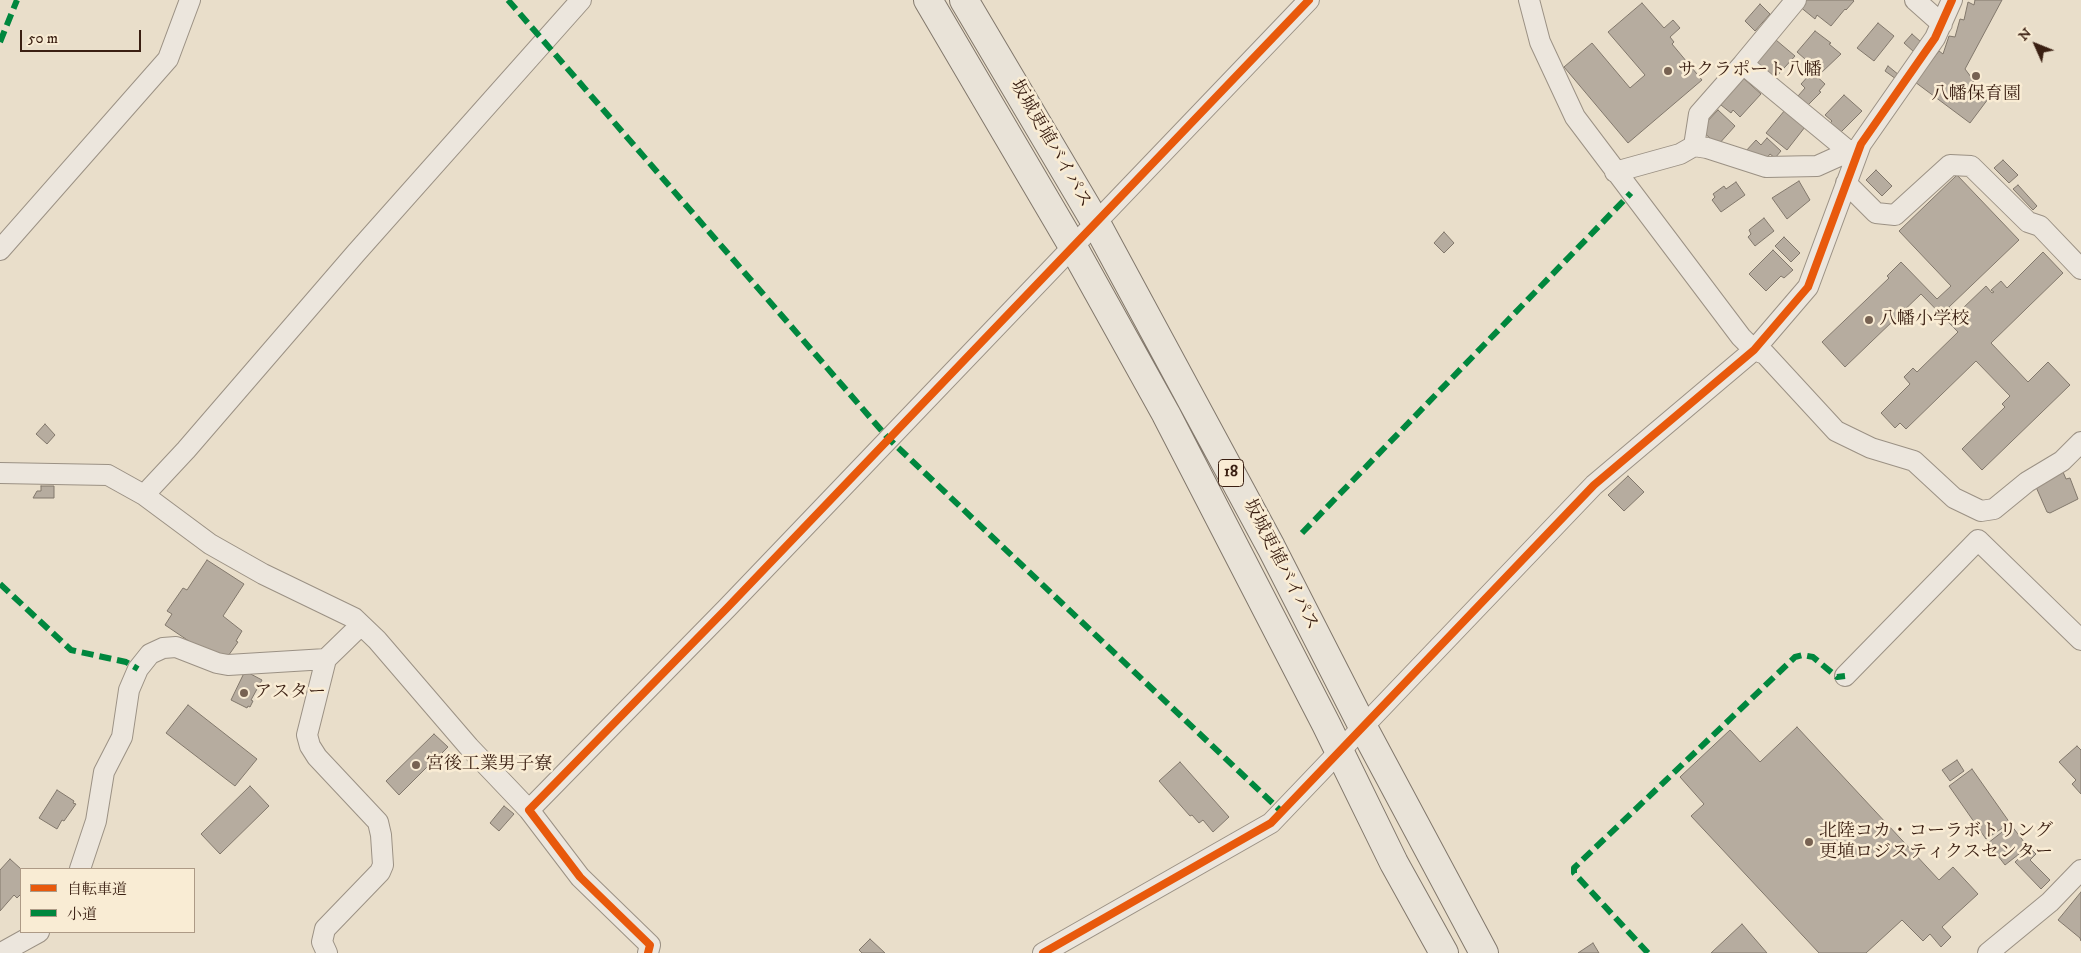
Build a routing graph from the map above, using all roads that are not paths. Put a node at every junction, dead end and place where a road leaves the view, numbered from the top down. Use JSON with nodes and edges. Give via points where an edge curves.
{"nodes":[{"id":1,"x":190,"y":0,"type":"edge"},
{"id":2,"x":581,"y":0,"type":"edge"},
{"id":3,"x":928,"y":0,"type":"edge"},
{"id":4,"x":964,"y":0,"type":"edge"},
{"id":5,"x":1309,"y":0,"type":"edge"},
{"id":6,"x":1529,"y":0,"type":"edge"},
{"id":7,"x":1796,"y":0,"type":"edge"},
{"id":8,"x":1915,"y":0,"type":"edge"},
{"id":9,"x":1952,"y":0,"type":"edge"},
{"id":10,"x":1942,"y":24,"type":"junction"},
{"id":11,"x":1743,"y":64,"type":"junction"},
{"id":12,"x":1694,"y":146,"type":"junction"},
{"id":13,"x":1852,"y":151,"type":"junction"},
{"id":14,"x":1615,"y":172,"type":"junction"},
{"id":15,"x":1846,"y":183,"type":"junction"},
{"id":16,"x":1096,"y":223,"type":"junction"},
{"id":17,"x":1072,"y":245,"type":"junction"},
{"id":18,"x":0,"y":250,"type":"edge"},
{"id":19,"x":2081,"y":269,"type":"edge"},
{"id":20,"x":1754,"y":350,"type":"junction"},
{"id":21,"x":2081,"y":442,"type":"edge"},
{"id":22,"x":0,"y":473,"type":"edge"},
{"id":23,"x":144,"y":495,"type":"junction"},
{"id":24,"x":1981,"y":511,"type":"junction"},
{"id":25,"x":1978,"y":540,"type":"junction"},
{"id":26,"x":361,"y":625,"type":"junction"},
{"id":27,"x":2081,"y":640,"type":"edge"},
{"id":28,"x":326,"y":659,"type":"junction"},
{"id":29,"x":1845,"y":676,"type":"dead end"},
{"id":30,"x":1363,"y":727,"type":"junction"},
{"id":31,"x":1340,"y":752,"type":"junction"},
{"id":32,"x":529,"y":810,"type":"junction"},
{"id":33,"x":80,"y":868,"type":"edge"},
{"id":34,"x":2081,"y":870,"type":"edge"},
{"id":35,"x":38,"y":933,"type":"edge"},
{"id":36,"x":0,"y":953,"type":"edge"},
{"id":37,"x":327,"y":953,"type":"edge"},
{"id":38,"x":648,"y":953,"type":"edge"},
{"id":39,"x":1043,"y":953,"type":"edge"},
{"id":40,"x":1444,"y":953,"type":"edge"},
{"id":41,"x":1484,"y":953,"type":"edge"},
{"id":42,"x":1988,"y":953,"type":"edge"}],
"edges":[{"from":1,"to":18,"type":"street","via":[[168,60]]},
{"from":2,"to":23,"type":"street"},
{"from":3,"to":17,"type":"highway","name":"坂城更埴バイパス","number":"18"},
{"from":4,"to":16,"type":"highway","name":"坂城更埴バイパス","number":"18"},
{"from":5,"to":16,"type":"street"},
{"from":6,"to":14,"type":"street","via":[[1540,42],[1560,90],[1575,117]]},
{"from":7,"to":11,"type":"street"},
{"from":8,"to":10,"type":"street"},
{"from":9,"to":10,"type":"street"},
{"from":10,"to":13,"type":"street","via":[[1861,144]]},
{"from":11,"to":12,"type":"street","via":[[1699,114]]},
{"from":11,"to":13,"type":"street"},
{"from":12,"to":13,"type":"street","via":[[1766,167],[1816,166]]},
{"from":12,"to":14,"type":"street","via":[[1680,154]]},
{"from":13,"to":15,"type":"street"},
{"from":14,"to":20,"type":"street"},
{"from":15,"to":19,"type":"street","via":[[1876,213],[1894,215],[1950,164],[1971,166],[2028,222],[2040,226]]},
{"from":15,"to":20,"type":"street","via":[[1808,287]]},
{"from":16,"to":17,"type":"street"},
{"from":16,"to":30,"type":"highway","name":"坂城更埴バイパス","number":"18","via":[[1271,547]]},
{"from":17,"to":31,"type":"highway","name":"坂城更埴バイパス","number":"18","via":[[1166,414]]},
{"from":17,"to":32,"type":"street"},
{"from":20,"to":24,"type":"street","via":[[1765,354],[1836,431],[1871,448],[1914,462],[1954,498]]},
{"from":20,"to":30,"type":"street","via":[[1594,485]]},
{"from":21,"to":24,"type":"street","via":[[2062,461],[2027,482],[1994,509]]},
{"from":22,"to":23,"type":"street","via":[[108,475]]},
{"from":23,"to":26,"type":"street","via":[[210,544],[354,618]]},
{"from":24,"to":25,"type":"street","via":[[1977,521]]},
{"from":25,"to":27,"type":"street"},
{"from":25,"to":29,"type":"street"},
{"from":26,"to":28,"type":"street"},
{"from":26,"to":32,"type":"street"},
{"from":28,"to":33,"type":"street","via":[[228,665],[176,647],[150,654],[138,669],[129,690],[122,737],[104,772],[96,821]]},
{"from":28,"to":37,"type":"street","via":[[307,735],[310,746],[378,822],[383,864],[380,872],[325,929],[322,942]]},
{"from":30,"to":31,"type":"street"},
{"from":30,"to":41,"type":"highway","name":"坂城更埴バイパス","number":"18"},
{"from":31,"to":39,"type":"street","via":[[1271,823]]},
{"from":31,"to":40,"type":"highway","name":"坂城更埴バイパス","number":"18","via":[[1394,863]]},
{"from":32,"to":38,"type":"street","via":[[580,877],[650,945]]},
{"from":34,"to":42,"type":"street","via":[[2050,902]]},
{"from":35,"to":36,"type":"street"}]}
